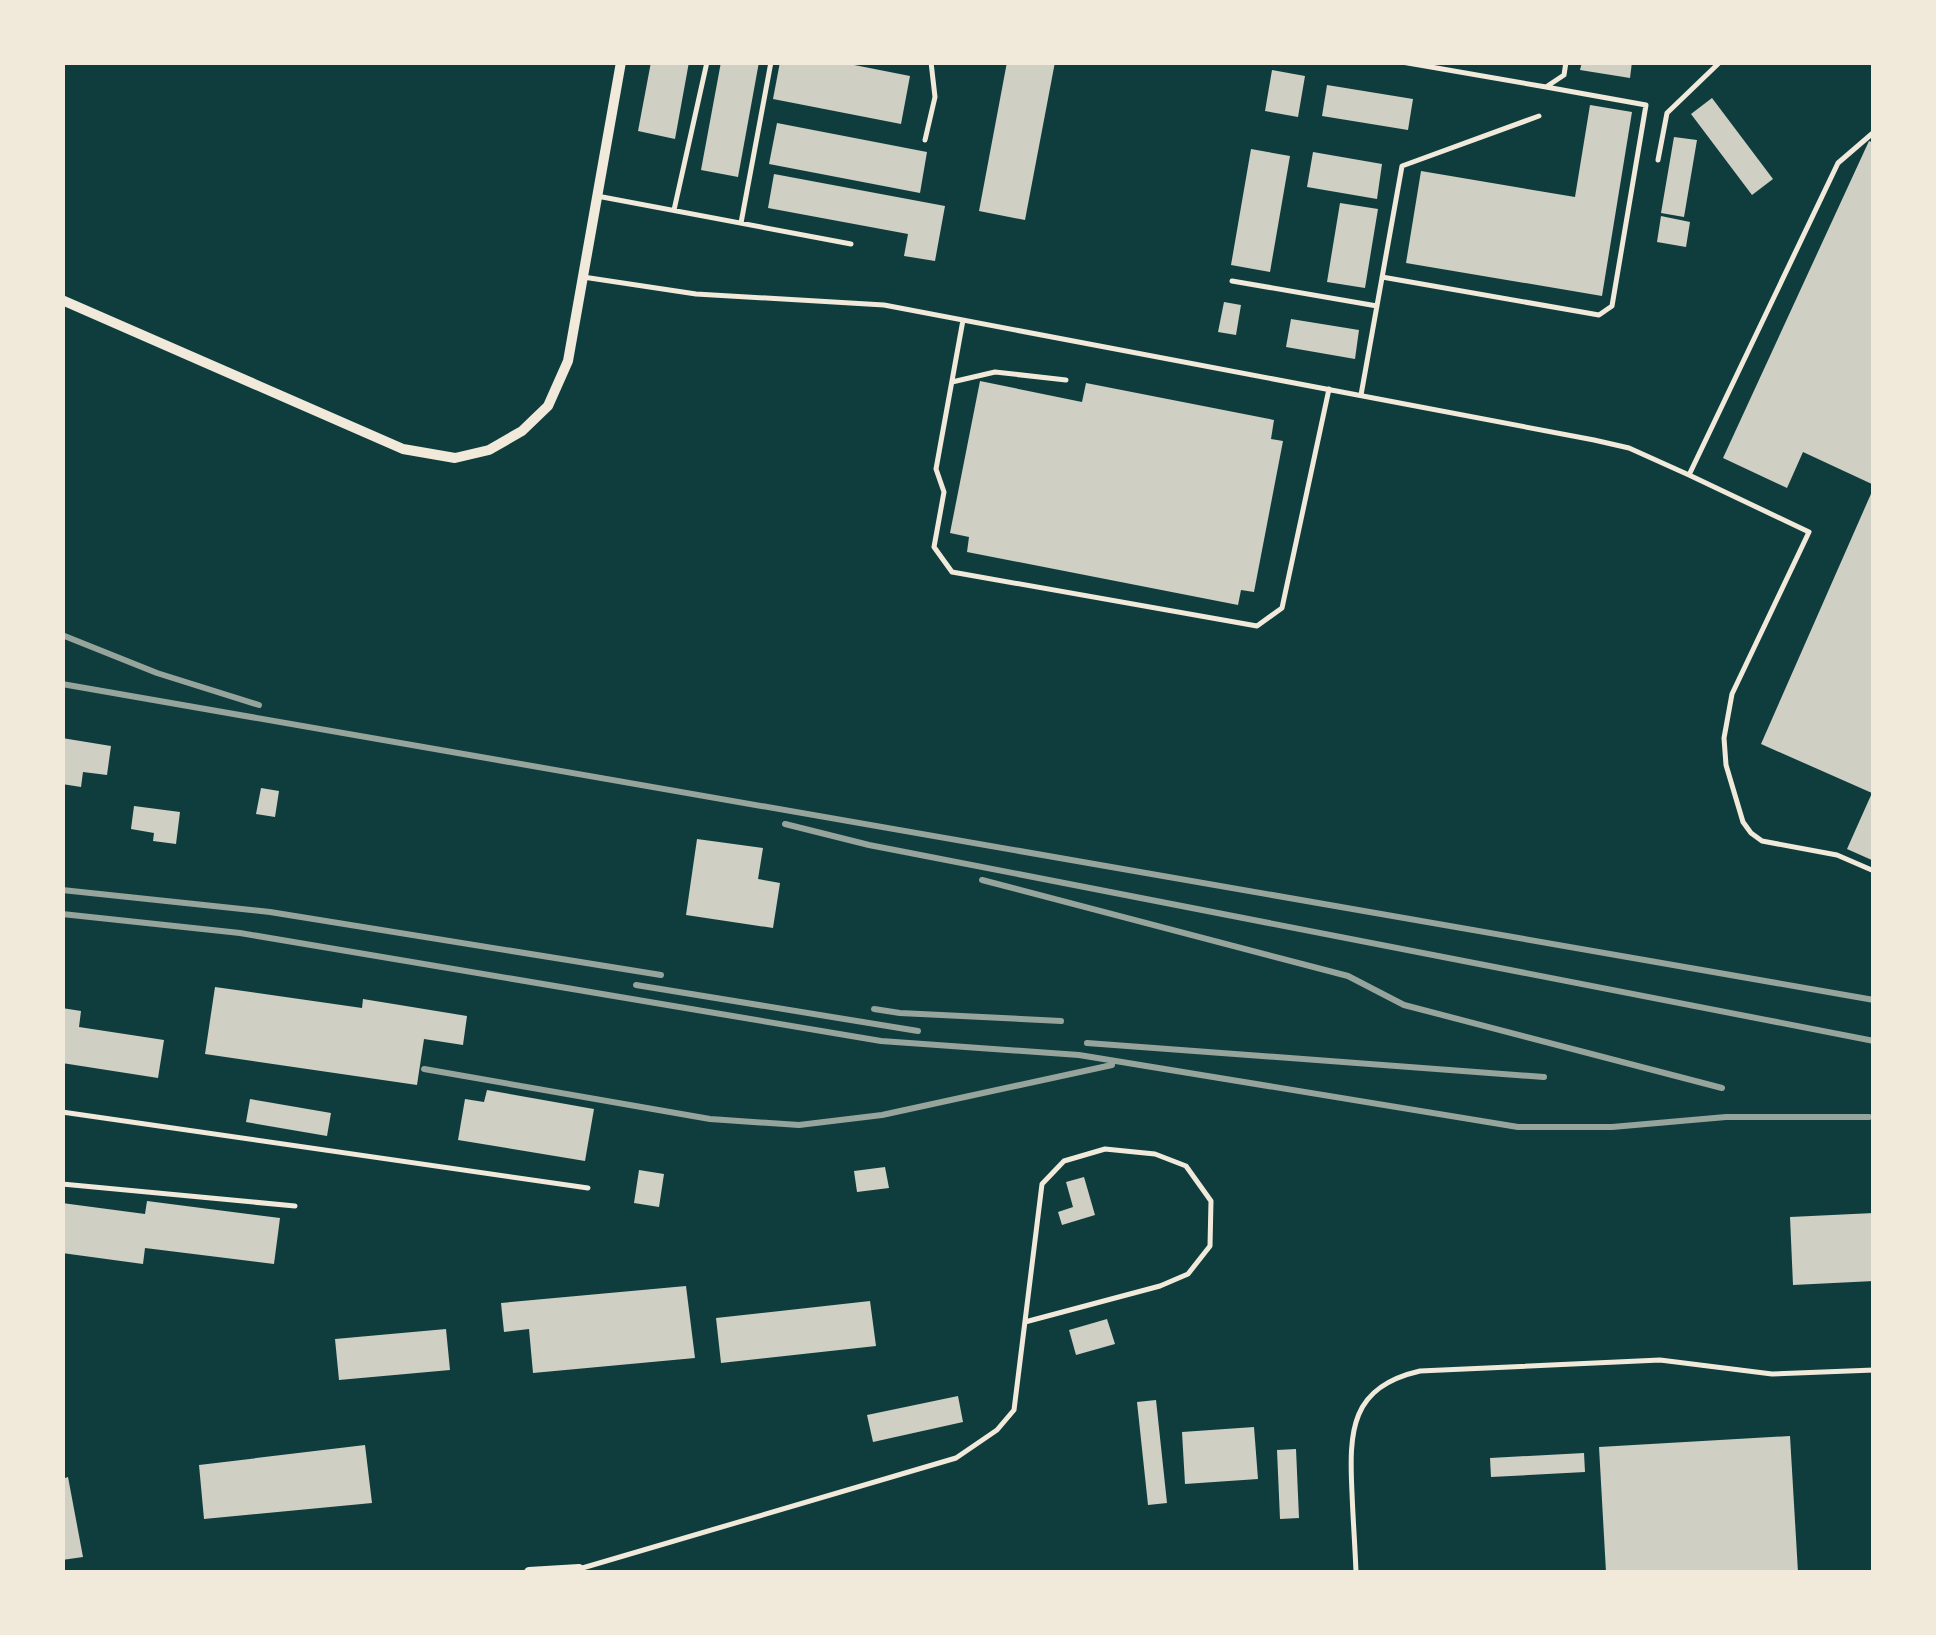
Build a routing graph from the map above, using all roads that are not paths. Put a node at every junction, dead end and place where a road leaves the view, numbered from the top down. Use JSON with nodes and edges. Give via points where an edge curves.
{"nodes":[{"id":1,"x":622,"y":62,"type":"edge"},
{"id":2,"x":707,"y":62,"type":"edge"},
{"id":3,"x":771,"y":62,"type":"edge"},
{"id":4,"x":931,"y":62,"type":"edge"},
{"id":5,"x":1402,"y":62,"type":"edge"},
{"id":6,"x":1566,"y":62,"type":"edge"},
{"id":7,"x":1720,"y":62,"type":"edge"},
{"id":8,"x":1546,"y":88,"type":"junction"},
{"id":9,"x":1538,"y":116,"type":"dead end"},
{"id":10,"x":1874,"y":132,"type":"edge"},
{"id":11,"x":925,"y":140,"type":"dead end"},
{"id":12,"x":1658,"y":160,"type":"dead end"},
{"id":13,"x":598,"y":196,"type":"junction"},
{"id":14,"x":674,"y":210,"type":"junction"},
{"id":15,"x":741,"y":223,"type":"junction"},
{"id":16,"x":851,"y":244,"type":"dead end"},
{"id":17,"x":583,"y":277,"type":"junction"},
{"id":18,"x":1382,"y":277,"type":"junction"},
{"id":19,"x":1232,"y":281,"type":"dead end"},
{"id":20,"x":62,"y":300,"type":"edge"},
{"id":21,"x":1377,"y":306,"type":"junction"},
{"id":22,"x":962,"y":320,"type":"junction"},
{"id":23,"x":1066,"y":380,"type":"dead end"},
{"id":24,"x":952,"y":382,"type":"junction"},
{"id":25,"x":1329,"y":389,"type":"junction"},
{"id":26,"x":1360,"y":396,"type":"junction"},
{"id":27,"x":1689,"y":475,"type":"junction"},
{"id":28,"x":1874,"y":871,"type":"edge"},
{"id":29,"x":62,"y":1112,"type":"edge"},
{"id":30,"x":62,"y":1184,"type":"edge"},
{"id":31,"x":588,"y":1188,"type":"dead end"},
{"id":32,"x":295,"y":1206,"type":"dead end"},
{"id":33,"x":1025,"y":1322,"type":"junction"},
{"id":34,"x":1874,"y":1370,"type":"edge"},
{"id":35,"x":579,"y":1569,"type":"joint"},
{"id":36,"x":529,"y":1572,"type":"edge"},
{"id":37,"x":1356,"y":1572,"type":"edge"}],
"edges":[{"from":1,"to":13,"type":"street"},
{"from":2,"to":14,"type":"lane"},
{"from":3,"to":15,"type":"lane"},
{"from":4,"to":11,"type":"lane","via":[[935,97]]},
{"from":5,"to":8,"type":"lane"},
{"from":6,"to":8,"type":"lane","via":[[1564,75]]},
{"from":7,"to":12,"type":"lane","via":[[1667,112]]},
{"from":8,"to":18,"type":"lane","via":[[1646,105],[1612,306],[1599,315]]},
{"from":9,"to":18,"type":"lane","via":[[1402,166]]},
{"from":10,"to":27,"type":"lane","via":[[1838,163]]},
{"from":13,"to":14,"type":"lane"},
{"from":13,"to":17,"type":"street"},
{"from":14,"to":15,"type":"lane"},
{"from":15,"to":16,"type":"lane"},
{"from":17,"to":20,"type":"street","via":[[568,362],[548,406],[489,450],[454,458],[403,448]]},
{"from":17,"to":22,"type":"lane","via":[[696,294],[884,305]]},
{"from":18,"to":21,"type":"lane"},
{"from":19,"to":21,"type":"lane"},
{"from":21,"to":26,"type":"lane"},
{"from":22,"to":24,"type":"lane"},
{"from":22,"to":25,"type":"lane"},
{"from":23,"to":24,"type":"lane","via":[[994,372]]},
{"from":24,"to":25,"type":"lane","via":[[936,469],[944,492],[934,547],[952,572],[1256,626],[1282,608]]},
{"from":25,"to":26,"type":"lane"},
{"from":26,"to":27,"type":"lane","via":[[1628,448]]},
{"from":27,"to":28,"type":"lane","via":[[1809,532],[1732,694],[1726,765],[1742,822],[1762,841],[1836,855]]},
{"from":29,"to":31,"type":"lane"},
{"from":30,"to":32,"type":"lane"},
{"from":33,"to":33,"type":"lane","via":[[1042,1184],[1064,1162],[1105,1149],[1154,1154],[1186,1166],[1211,1201],[1210,1246],[1188,1274]]},
{"from":33,"to":35,"type":"lane","via":[[1014,1410],[956,1458]]},
{"from":34,"to":37,"type":"lane","via":[[1772,1374],[1660,1360],[1398,1376],[1362,1405],[1352,1426]]},
{"from":35,"to":36,"type":"street"}]}
